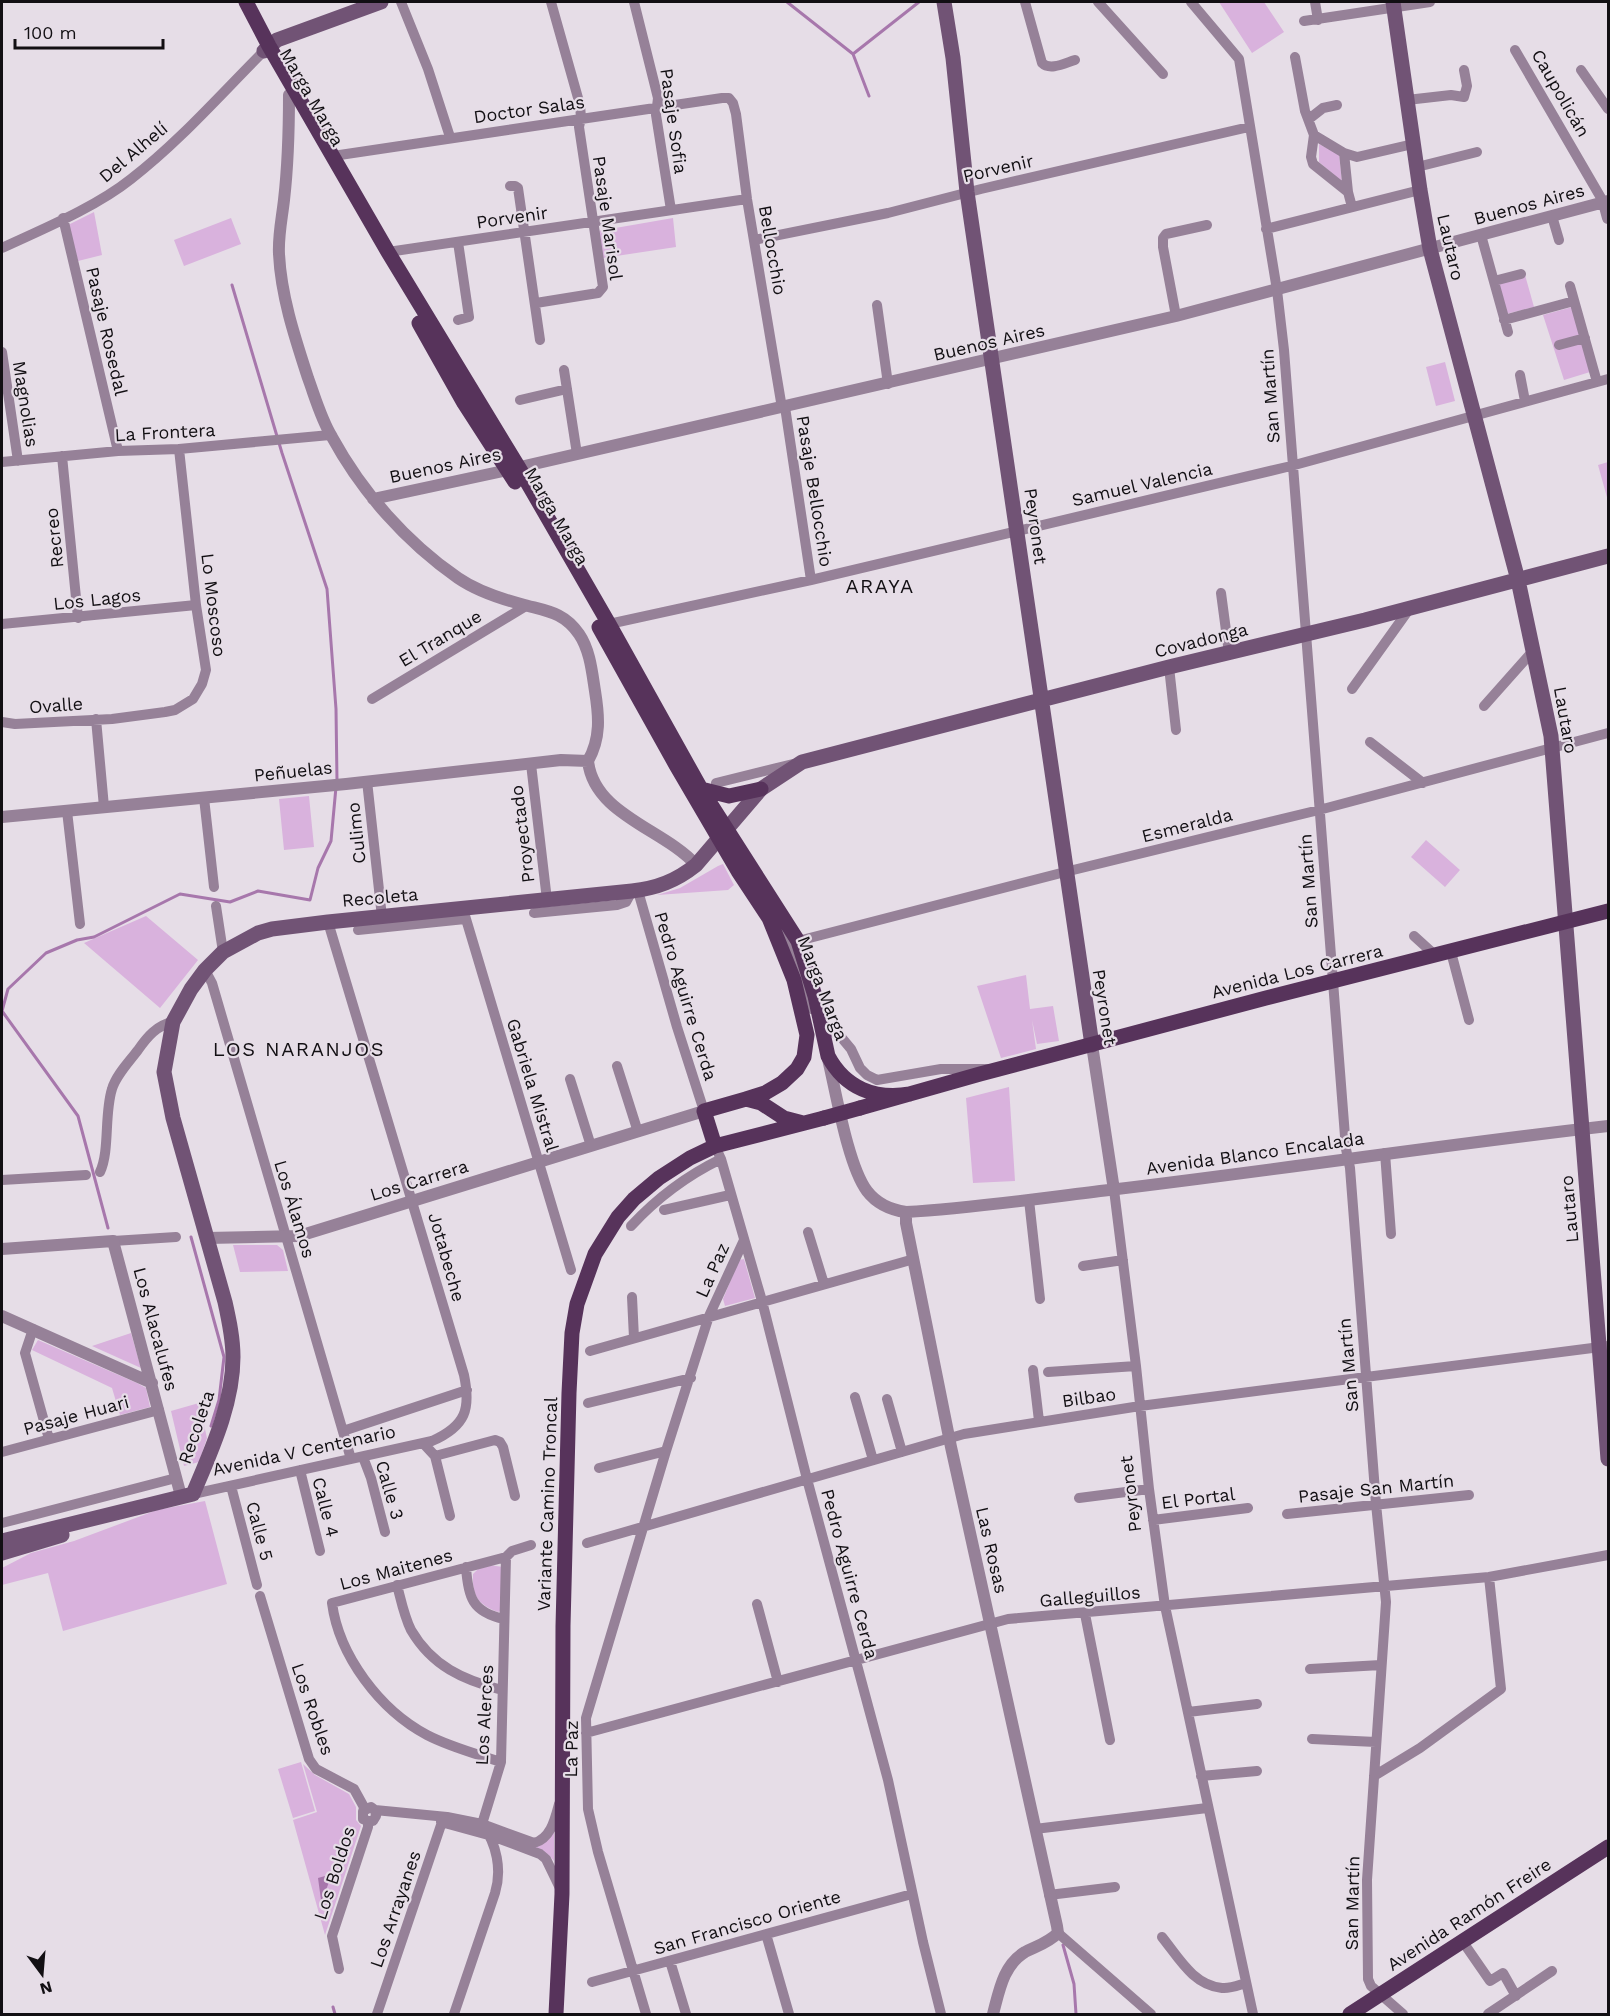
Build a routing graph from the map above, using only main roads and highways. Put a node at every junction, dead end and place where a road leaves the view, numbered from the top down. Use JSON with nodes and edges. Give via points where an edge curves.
{"nodes":[{"id":1,"x":238,"y":2,"type":"edge"},
{"id":2,"x":246,"y":2,"type":"edge"},
{"id":3,"x":381,"y":2,"type":"edge"},
{"id":4,"x":944,"y":2,"type":"edge"},
{"id":5,"x":1394,"y":4,"type":"edge"},
{"id":6,"x":267,"y":49,"type":"junction"},
{"id":7,"x":513,"y":469,"type":"junction"},
{"id":8,"x":1608,"y":556,"type":"edge"},
{"id":9,"x":1518,"y":580,"type":"junction"},
{"id":10,"x":1041,"y":701,"type":"junction"},
{"id":11,"x":701,"y":789,"type":"junction"},
{"id":12,"x":761,"y":789,"type":"junction"},
{"id":13,"x":724,"y":835,"type":"junction"},
{"id":14,"x":1608,"y":910,"type":"edge"},
{"id":15,"x":1567,"y":922,"type":"junction"},
{"id":16,"x":1092,"y":1045,"type":"junction"},
{"id":17,"x":910,"y":1094,"type":"junction"},
{"id":18,"x":746,"y":1100,"type":"junction"},
{"id":19,"x":804,"y":1124,"type":"junction"},
{"id":20,"x":718,"y":1153,"type":"junction"},
{"id":21,"x":1604,"y":1347,"type":"edge"},
{"id":22,"x":1608,"y":1459,"type":"edge"},
{"id":23,"x":187,"y":1495,"type":"joint"},
{"id":24,"x":3,"y":1544,"type":"edge"},
{"id":25,"x":1608,"y":1847,"type":"edge"},
{"id":26,"x":556,"y":2014,"type":"edge"},
{"id":27,"x":1350,"y":2014,"type":"edge"}],
"edges":[{"from":1,"to":6,"type":"main road","name":"Marga Marga"},
{"from":2,"to":6,"type":"main road","name":"Marga Marga"},
{"from":3,"to":6,"type":"main road","via":[[277,40]]},
{"from":4,"to":10,"type":"main road","name":"Peyronet","via":[[967,192]]},
{"from":5,"to":9,"type":"main road","name":"Lautaro","via":[[1430,249]]},
{"from":6,"to":7,"type":"main road","name":"Marga Marga"},
{"from":6,"to":7,"type":"main road","name":"Marga Marga","via":[[289,95],[464,403]]},
{"from":7,"to":11,"type":"main road","name":"Marga Marga","via":[[609,624]]},
{"from":7,"to":13,"type":"main road","name":"Marga Marga"},
{"from":8,"to":9,"type":"main road","name":"Covadonga"},
{"from":9,"to":10,"type":"main road","name":"Covadonga"},
{"from":9,"to":15,"type":"main road","name":"Lautaro","via":[[1552,748]]},
{"from":10,"to":12,"type":"main road","name":"Covadonga","via":[[802,762]]},
{"from":10,"to":16,"type":"main road","name":"Peyronet"},
{"from":11,"to":12,"type":"main road","via":[[729,796]]},
{"from":11,"to":13,"type":"main road","name":"Marga Marga"},
{"from":12,"to":13,"type":"main road","name":"Covadonga"},
{"from":13,"to":17,"type":"main road","name":"Marga Marga","via":[[798,941],[828,1056],[844,1078],[860,1089],[887,1096]]},
{"from":13,"to":18,"type":"main road","name":"Marga Marga","via":[[773,922],[794,980],[807,1042],[804,1057],[790,1076]]},
{"from":13,"to":23,"type":"main road","name":"Recoleta","via":[[696,866],[661,886],[464,914],[382,917],[272,929],[223,952],[205,970],[172,1022],[164,1072],[231,1329],[232,1368],[226,1408]]},
{"from":14,"to":15,"type":"main road","name":"Avenida Los Carrera"},
{"from":15,"to":16,"type":"main road","name":"Avenida Los Carrera"},
{"from":15,"to":21,"type":"main road","name":"Lautaro","via":[[1582,1129]]},
{"from":16,"to":17,"type":"main road","name":"Avenida Los Carrera"},
{"from":17,"to":19,"type":"main road","name":"Avenida Los Carrera","bridge":true},
{"from":18,"to":19,"type":"main road"},
{"from":18,"to":20,"type":"main road","via":[[704,1111]]},
{"from":19,"to":20,"type":"main road","name":"Variante Camino Troncal"},
{"from":20,"to":26,"type":"main road","name":"Variante Camino Troncal","via":[[690,1158],[634,1199],[595,1254],[577,1304],[569,1404],[562,1894]]},
{"from":21,"to":22,"type":"main road","name":"Lautaro"},
{"from":23,"to":24,"type":"main road","name":"Avenida V Centenario","via":[[70,1533]]},
{"from":25,"to":27,"type":"main road","name":"Avenida Ramón Freire"}]}
